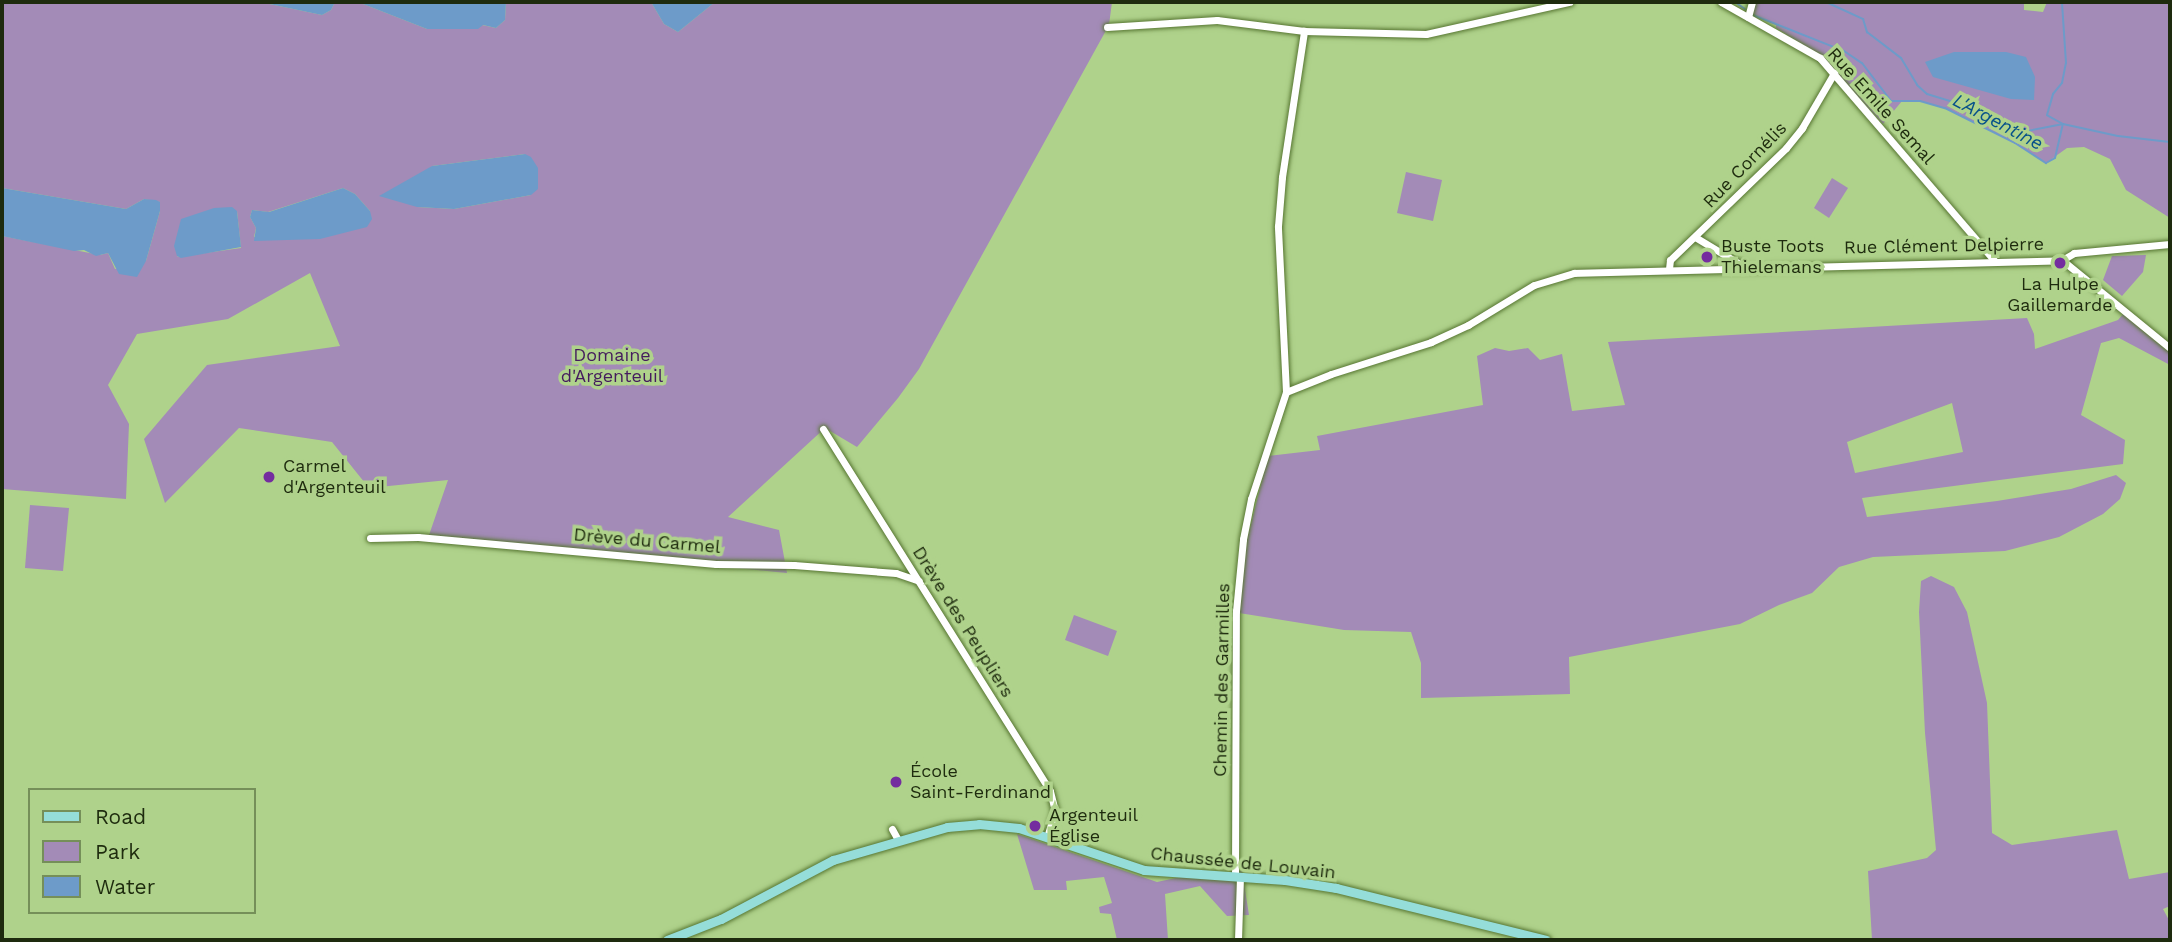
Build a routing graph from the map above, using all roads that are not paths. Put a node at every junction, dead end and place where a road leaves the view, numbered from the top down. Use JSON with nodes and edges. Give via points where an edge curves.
{"nodes":[{"id":1,"x":1569,"y":2,"type":"edge"},
{"id":2,"x":1721,"y":2,"type":"edge"},
{"id":3,"x":1752,"y":2,"type":"edge"},
{"id":4,"x":1748,"y":16,"type":"junction"},
{"id":5,"x":1107,"y":27,"type":"dead end"},
{"id":6,"x":1304,"y":31,"type":"junction"},
{"id":7,"x":1834,"y":73,"type":"junction"},
{"id":8,"x":1695,"y":237,"type":"junction"},
{"id":9,"x":2170,"y":244,"type":"edge"},
{"id":10,"x":1994,"y":260,"type":"junction"},
{"id":11,"x":2062,"y":260,"type":"junction"},
{"id":12,"x":1744,"y":267,"type":"junction"},
{"id":13,"x":1669,"y":269,"type":"junction"},
{"id":14,"x":2170,"y":348,"type":"edge"},
{"id":15,"x":1286,"y":392,"type":"junction"},
{"id":16,"x":823,"y":429,"type":"dead end"},
{"id":17,"x":370,"y":538,"type":"dead end"},
{"id":18,"x":919,"y":581,"type":"junction"},
{"id":19,"x":892,"y":829,"type":"dead end"},
{"id":20,"x":1047,"y":838,"type":"junction"},
{"id":21,"x":898,"y":840,"type":"junction"},
{"id":22,"x":1238,"y":876,"type":"junction"},
{"id":23,"x":667,"y":940,"type":"edge"},
{"id":24,"x":1238,"y":940,"type":"edge"},
{"id":25,"x":1546,"y":940,"type":"edge"}],
"edges":[{"from":1,"to":6,"type":"street","via":[[1426,34]]},
{"from":2,"to":4,"type":"street","name":"Rue Emile Semal"},
{"from":3,"to":4,"type":"street"},
{"from":4,"to":7,"type":"street","name":"Rue Emile Semal","via":[[1809,50]]},
{"from":5,"to":6,"type":"street","via":[[1217,20]]},
{"from":6,"to":15,"type":"street","name":"Chemin des Garmilles","via":[[1279,215]]},
{"from":7,"to":8,"type":"street","name":"Rue Cornélis","via":[[1786,148]]},
{"from":7,"to":10,"type":"street","name":"Rue Emile Semal"},
{"from":8,"to":12,"type":"street"},
{"from":8,"to":13,"type":"street","name":"Rue Cornélis","via":[[1670,260]]},
{"from":9,"to":11,"type":"street","name":"Rue Clément Delpierre","via":[[2074,253]]},
{"from":10,"to":11,"type":"street","name":"Rue Clément Delpierre"},
{"from":10,"to":12,"type":"street","name":"Rue Clément Delpierre"},
{"from":11,"to":14,"type":"street"},
{"from":12,"to":13,"type":"street","name":"Rue Clément Delpierre"},
{"from":13,"to":15,"type":"street","name":"Rue Clément Delpierre","via":[[1590,271],[1555,278],[1515,295],[1451,333]]},
{"from":15,"to":22,"type":"street","name":"Chemin des Garmilles","via":[[1242,539],[1236,611]]},
{"from":16,"to":18,"type":"street","name":"Drève des Peupliers"},
{"from":17,"to":18,"type":"street","name":"Drève du Carmel","via":[[418,537],[716,564],[845,569],[896,573]]},
{"from":18,"to":20,"type":"street","name":"Drève des Peupliers","via":[[1052,796],[1055,815]]},
{"from":19,"to":21,"type":"street"},
{"from":20,"to":21,"type":"main road","name":"Chaussée de Louvain","via":[[1018,828],[979,824]]},
{"from":20,"to":22,"type":"main road","name":"Chaussée de Louvain","via":[[1144,870]]},
{"from":21,"to":23,"type":"main road","name":"Chaussée de Louvain","via":[[833,860],[721,919]]},
{"from":22,"to":24,"type":"street","name":"Chemin des Garmilles"},
{"from":22,"to":25,"type":"main road","name":"Chaussée de Louvain","via":[[1336,888]]}]}
